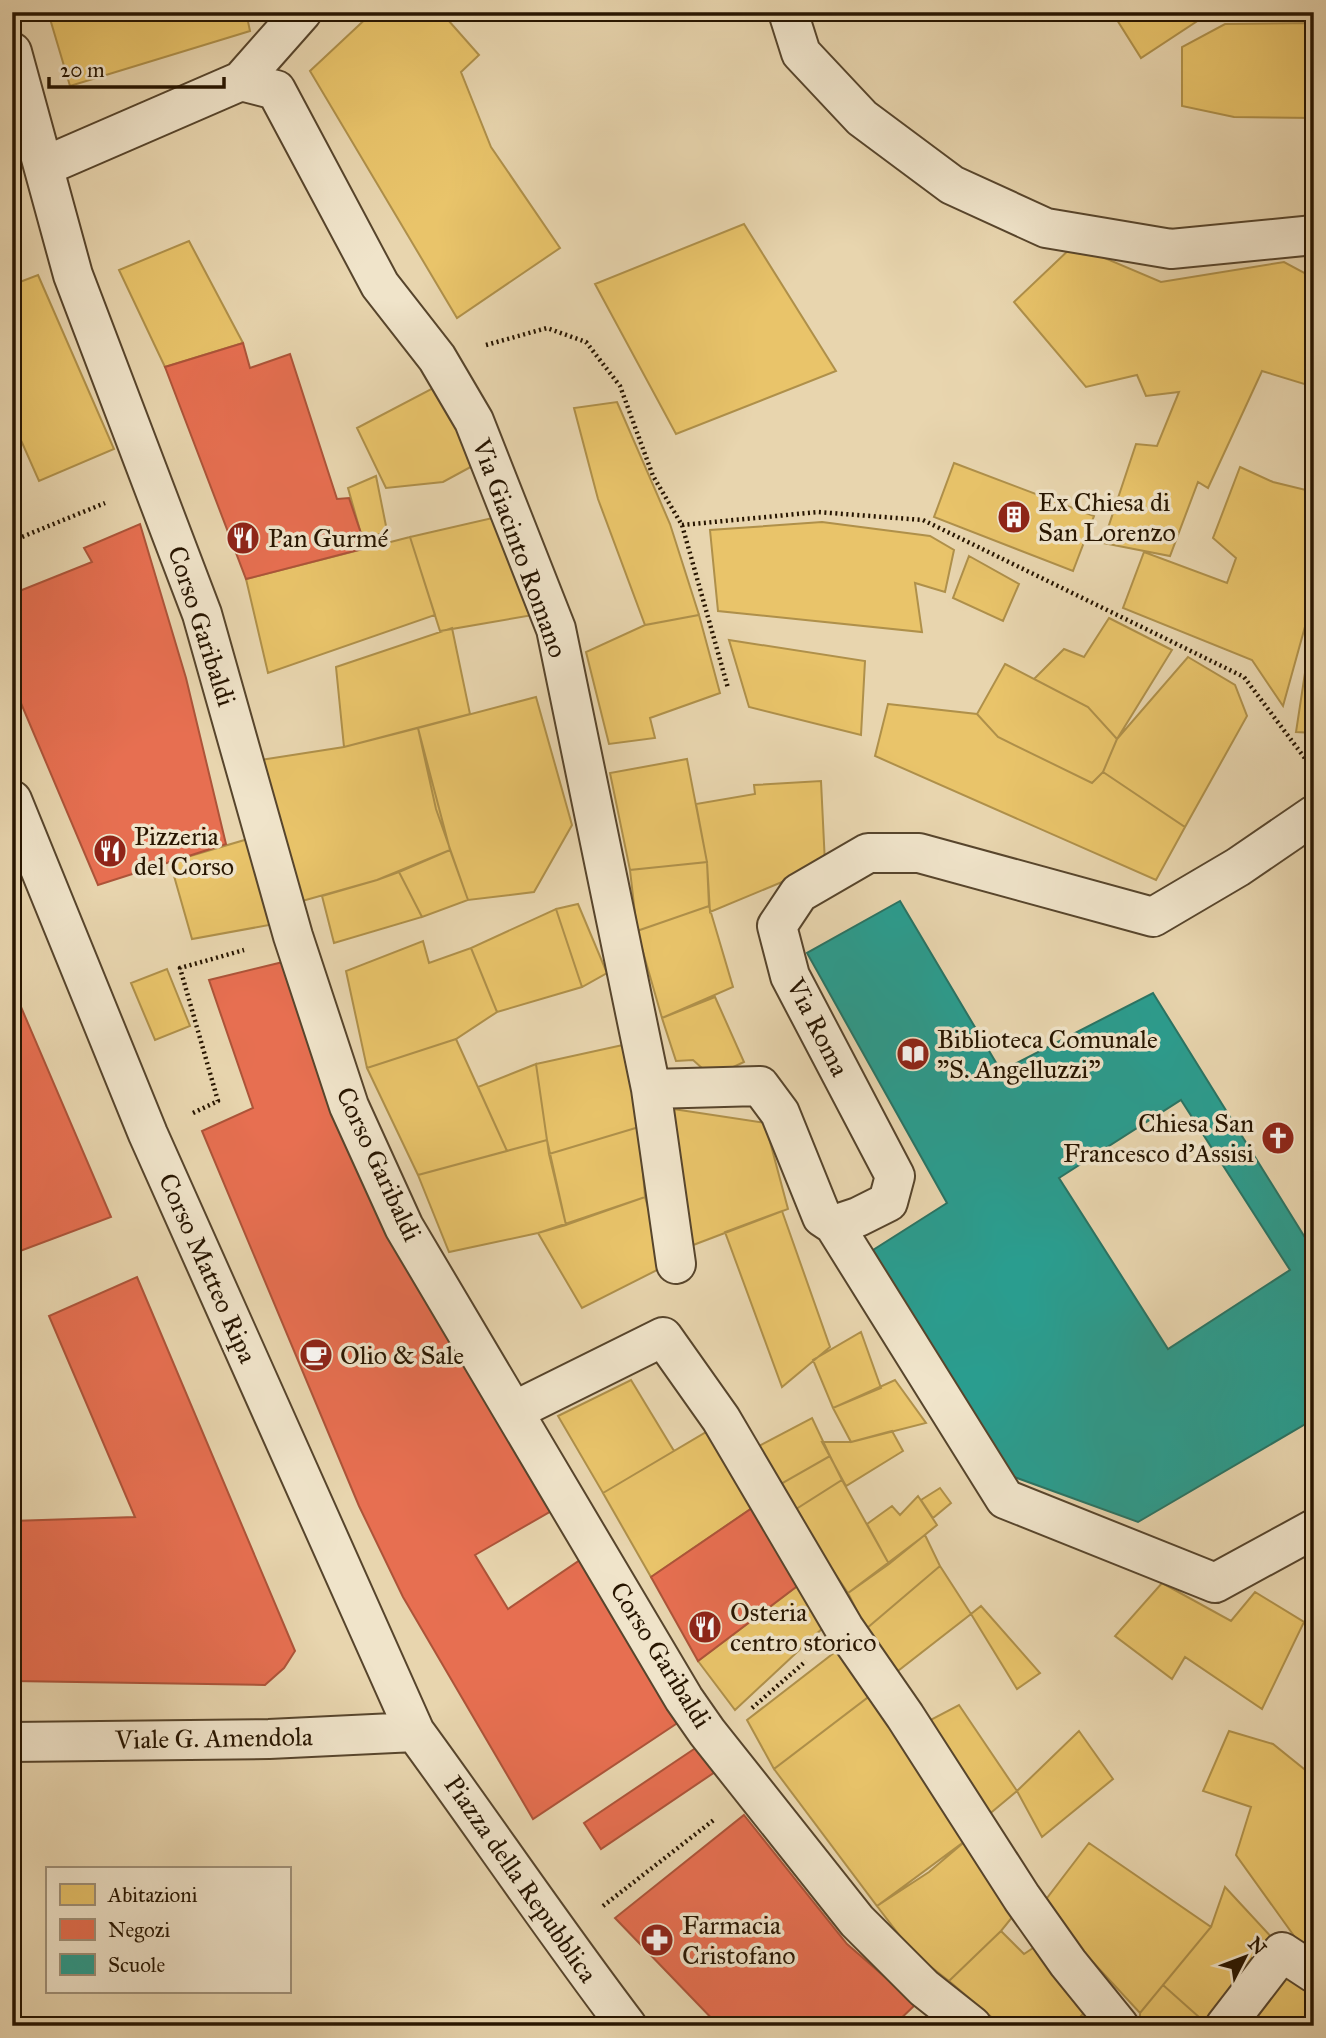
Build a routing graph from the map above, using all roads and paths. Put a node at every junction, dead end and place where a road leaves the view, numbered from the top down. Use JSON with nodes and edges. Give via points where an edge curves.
{"nodes":[{"id":1,"x":302,"y":12,"type":"edge"},
{"id":2,"x":788,"y":12,"type":"edge"},
{"id":3,"x":12,"y":51,"type":"edge"},
{"id":4,"x":241,"y":81,"type":"junction"},
{"id":5,"x":45,"y":166,"type":"junction"},
{"id":6,"x":1314,"y":234,"type":"edge"},
{"id":7,"x":437,"y":358,"type":"junction"},
{"id":8,"x":154,"y":483,"type":"junction"},
{"id":9,"x":682,"y":525,"type":"junction"},
{"id":10,"x":12,"y":541,"type":"edge"},
{"id":11,"x":728,"y":688,"type":"dead end"},
{"id":12,"x":1314,"y":770,"type":"edge"},
{"id":13,"x":12,"y":800,"type":"edge"},
{"id":14,"x":1314,"y":815,"type":"edge"},
{"id":15,"x":293,"y":936,"type":"junction"},
{"id":16,"x":651,"y":1089,"type":"junction"},
{"id":17,"x":148,"y":1134,"type":"junction"},
{"id":18,"x":834,"y":1225,"type":"junction"},
{"id":19,"x":676,"y":1264,"type":"dead end"},
{"id":20,"x":514,"y":1411,"type":"junction"},
{"id":21,"x":1314,"y":1529,"type":"edge"},
{"id":22,"x":844,"y":1628,"type":"junction"},
{"id":23,"x":415,"y":1732,"type":"junction"},
{"id":24,"x":715,"y":1740,"type":"junction"},
{"id":25,"x":12,"y":1742,"type":"edge"},
{"id":26,"x":753,"y":1789,"type":"junction"},
{"id":27,"x":561,"y":1939,"type":"junction"},
{"id":28,"x":1314,"y":1973,"type":"edge"},
{"id":29,"x":627,"y":2026,"type":"edge"},
{"id":30,"x":972,"y":2026,"type":"edge"},
{"id":31,"x":1119,"y":2026,"type":"edge"},
{"id":32,"x":1225,"y":2026,"type":"edge"}],
"edges":[{"from":1,"to":4,"type":"street"},
{"from":2,"to":6,"type":"street","via":[[801,53],[862,118],[952,185],[1046,228],[1171,250]]},
{"from":3,"to":5,"type":"street","name":"Corso Garibaldi"},
{"from":4,"to":5,"type":"street"},
{"from":4,"to":7,"type":"street","name":"Via Giacinto Romano","via":[[276,90],[380,285]]},
{"from":5,"to":8,"type":"street","name":"Corso Garibaldi","via":[[73,275]]},
{"from":7,"to":9,"type":"path","via":[[547,328],[586,342],[620,386],[653,476]]},
{"from":7,"to":16,"type":"street","name":"Via Giacinto Romano","via":[[474,421],[556,629]]},
{"from":8,"to":10,"type":"path"},
{"from":8,"to":15,"type":"street","name":"Corso Garibaldi","via":[[202,614]]},
{"from":9,"to":11,"type":"path"},
{"from":9,"to":12,"type":"path","via":[[818,512],[923,520],[1244,677]]},
{"from":13,"to":17,"type":"street","name":"Corso Matteo Ripa"},
{"from":14,"to":18,"type":"street","name":"Via Roma","via":[[1153,917],[919,853],[868,853],[799,892],[777,926],[790,976],[895,1176],[888,1202]]},
{"from":15,"to":17,"type":"path","via":[[180,968],[218,1101]]},
{"from":15,"to":20,"type":"street","name":"Corso Garibaldi","via":[[349,1105],[404,1227]]},
{"from":16,"to":18,"type":"street","via":[[760,1087],[780,1113],[822,1217]]},
{"from":16,"to":19,"type":"street","name":"Via Giacinto Romano"},
{"from":17,"to":23,"type":"street","name":"Corso Matteo Ripa"},
{"from":18,"to":21,"type":"street","via":[[1005,1499],[1215,1583]]},
{"from":20,"to":22,"type":"street","via":[[663,1337],[721,1419]]},
{"from":20,"to":24,"type":"street","name":"Corso Garibaldi","via":[[684,1699]]},
{"from":22,"to":24,"type":"path"},
{"from":22,"to":31,"type":"street","via":[[1021,1898]]},
{"from":23,"to":25,"type":"street","name":"Viale G. Amendola"},
{"from":23,"to":27,"type":"street","name":"Piazza della Repubblica"},
{"from":24,"to":26,"type":"street","name":"Corso Garibaldi"},
{"from":26,"to":27,"type":"path"},
{"from":26,"to":30,"type":"street","name":"Corso Garibaldi","via":[[857,1921],[924,1988]]},
{"from":27,"to":29,"type":"street","name":"Piazza della Repubblica"},
{"from":28,"to":32,"type":"street","via":[[1282,1952]]}]}
